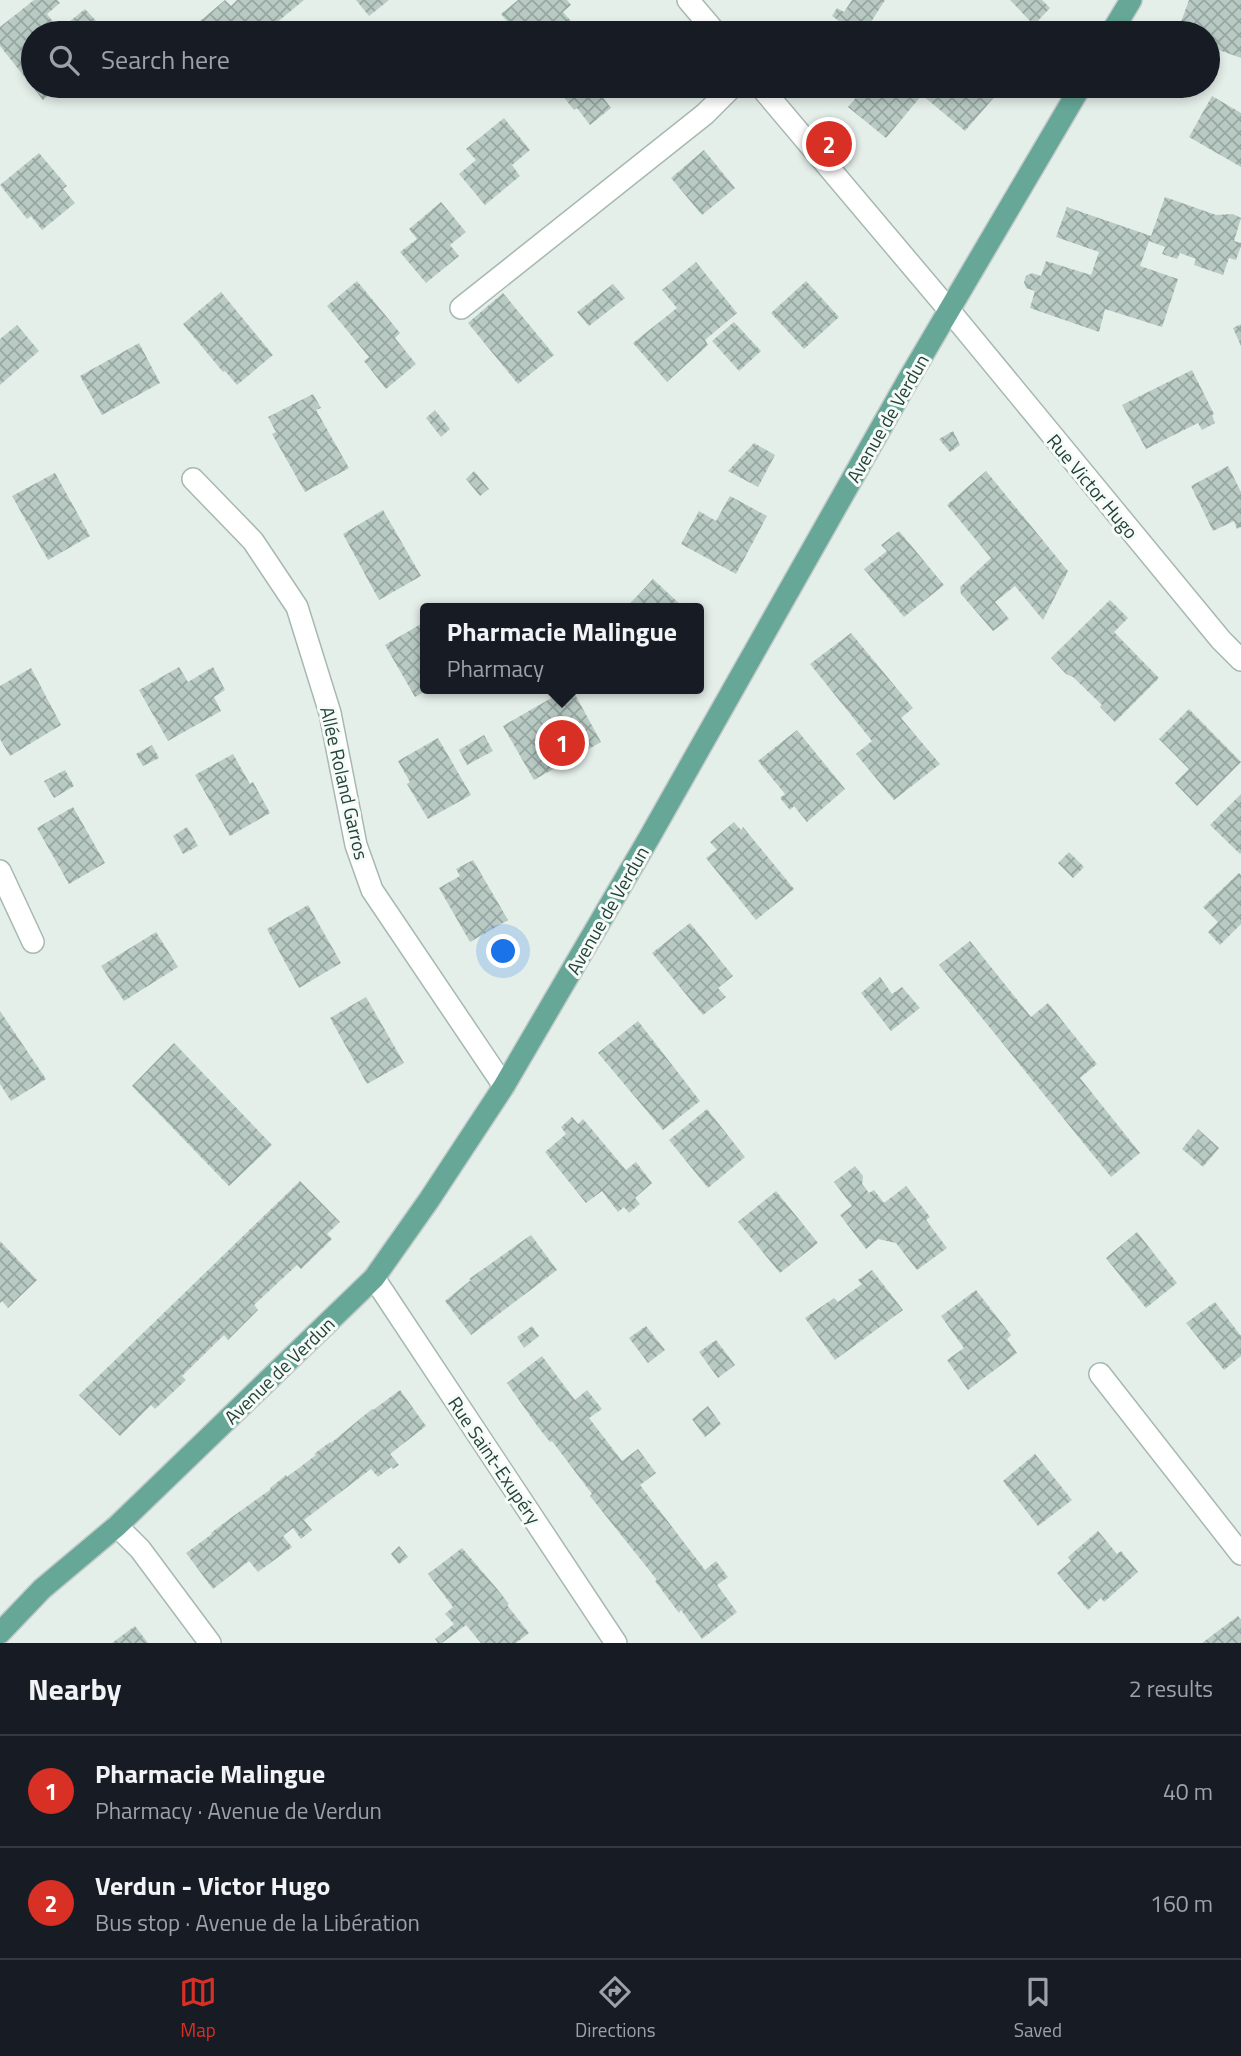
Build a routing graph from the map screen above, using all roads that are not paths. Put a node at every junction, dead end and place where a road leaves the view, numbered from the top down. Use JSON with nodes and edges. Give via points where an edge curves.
{"nodes":[{"id":1,"x":688,"y":0,"type":"edge"},
{"id":2,"x":1131,"y":0,"type":"edge"},
{"id":3,"x":706,"y":21,"type":"edge"},
{"id":4,"x":1118,"y":21,"type":"edge"},
{"id":5,"x":721,"y":98,"type":"edge"},
{"id":6,"x":770,"y":98,"type":"edge"},
{"id":7,"x":1074,"y":98,"type":"edge"},
{"id":8,"x":461,"y":309,"type":"dead end"},
{"id":9,"x":949,"y":310,"type":"junction"},
{"id":10,"x":193,"y":479,"type":"dead end"},
{"id":11,"x":1241,"y":660,"type":"edge"},
{"id":12,"x":0,"y":871,"type":"edge"},
{"id":13,"x":33,"y":942,"type":"dead end"},
{"id":14,"x":504,"y":1086,"type":"junction"},
{"id":15,"x":374,"y":1278,"type":"junction"},
{"id":16,"x":1100,"y":1374,"type":"dead end"},
{"id":17,"x":117,"y":1526,"type":"junction"},
{"id":18,"x":1241,"y":1553,"type":"edge"},
{"id":19,"x":0,"y":1633,"type":"edge"},
{"id":20,"x":210,"y":1643,"type":"edge"},
{"id":21,"x":616,"y":1643,"type":"edge"}],
"edges":[{"from":1,"to":3,"type":"street"},
{"from":2,"to":4,"type":"main road"},
{"from":5,"to":8,"type":"street"},
{"from":6,"to":9,"type":"street","name":"Rue Victor Hugo"},
{"from":7,"to":9,"type":"main road","name":"Avenue de Verdun"},
{"from":9,"to":11,"type":"street","name":"Rue Victor Hugo"},
{"from":9,"to":14,"type":"main road","name":"Avenue de Verdun"},
{"from":10,"to":14,"type":"street","name":"Allée Roland Garros","via":[[253,541],[297,607],[330,713],[356,845],[372,890]]},
{"from":12,"to":13,"type":"street"},
{"from":14,"to":15,"type":"main road","name":"Avenue de Verdun"},
{"from":15,"to":17,"type":"main road","name":"Avenue de Verdun"},
{"from":15,"to":21,"type":"street","name":"Rue Saint-Exupéry"},
{"from":16,"to":18,"type":"street"},
{"from":17,"to":19,"type":"main road","name":"Avenue de Verdun","via":[[41,1589]]},
{"from":17,"to":20,"type":"street"}]}
